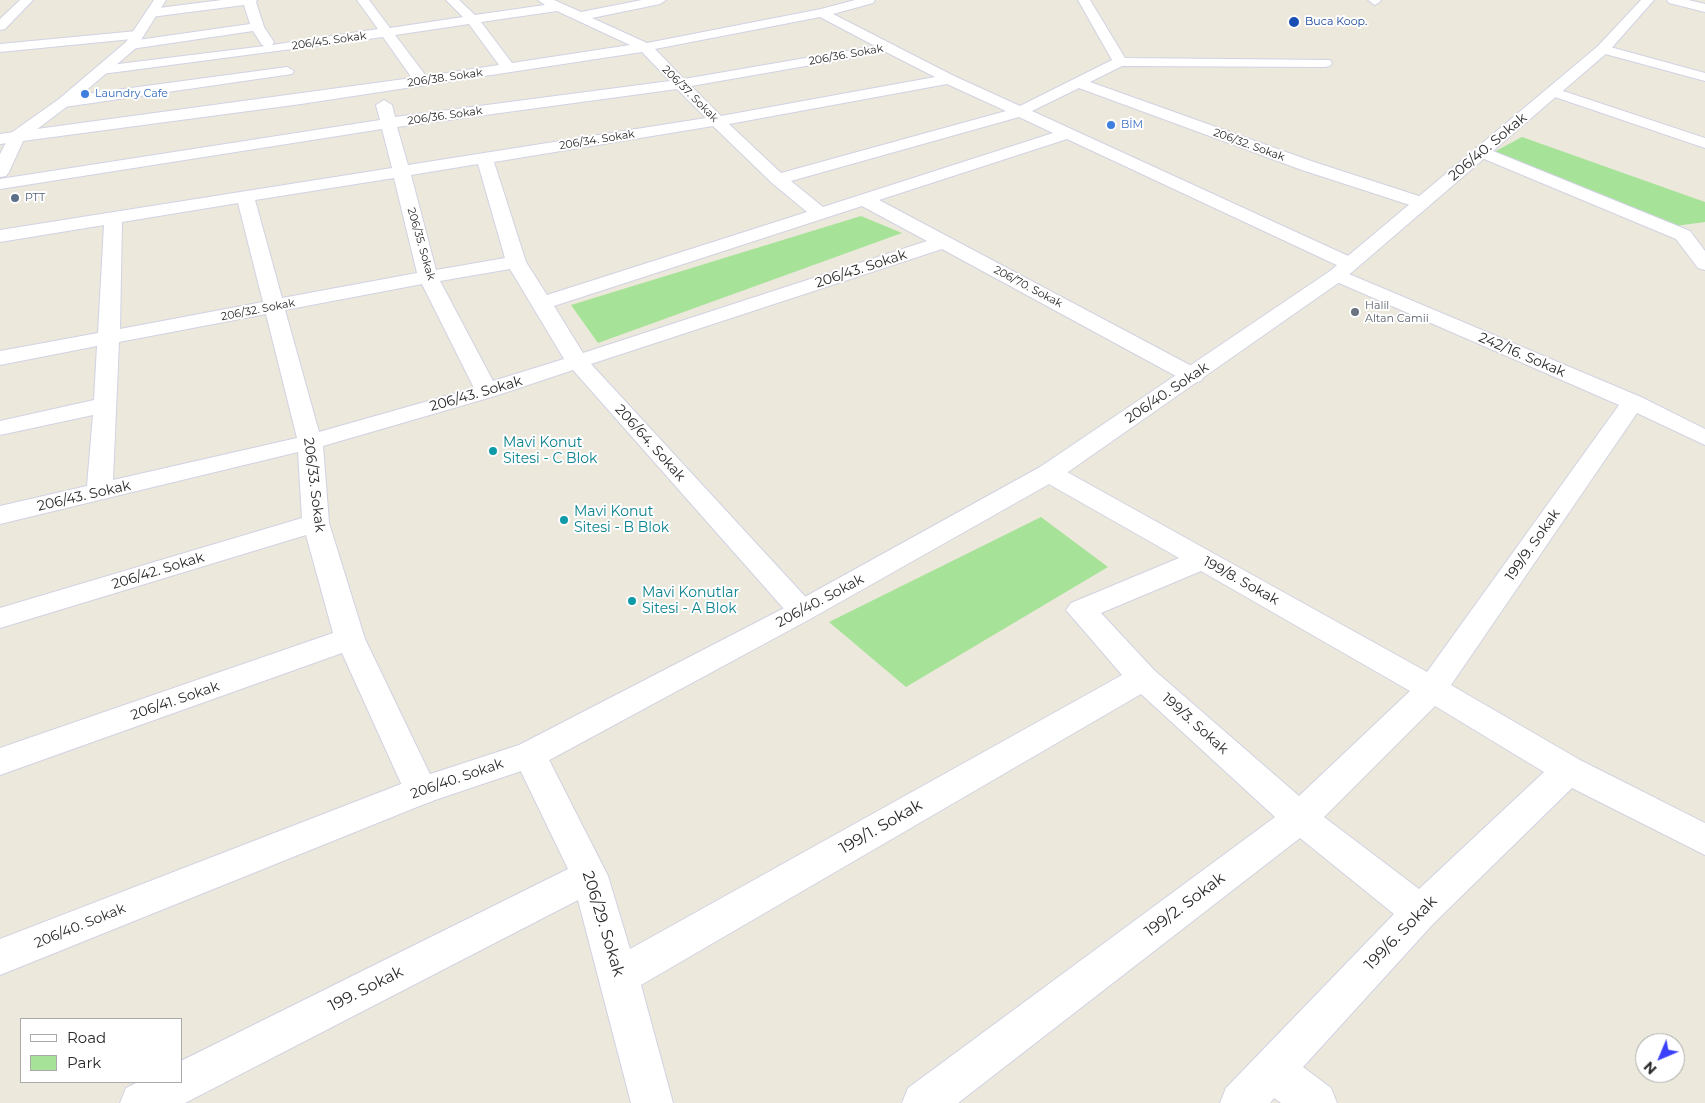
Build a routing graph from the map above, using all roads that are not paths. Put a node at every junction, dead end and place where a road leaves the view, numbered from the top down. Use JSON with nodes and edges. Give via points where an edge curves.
{"nodes":[{"id":1,"x":28,"y":0,"type":"edge"},
{"id":2,"x":160,"y":0,"type":"edge"},
{"id":3,"x":250,"y":0,"type":"edge"},
{"id":4,"x":363,"y":0,"type":"edge"},
{"id":5,"x":452,"y":0,"type":"edge"},
{"id":6,"x":660,"y":0,"type":"edge"},
{"id":7,"x":1084,"y":0,"type":"edge"},
{"id":8,"x":1648,"y":0,"type":"edge"},
{"id":9,"x":1674,"y":0,"type":"edge"},
{"id":10,"x":862,"y":1,"type":"edge"},
{"id":11,"x":625,"y":3,"type":"edge"},
{"id":12,"x":551,"y":4,"type":"edge"},
{"id":13,"x":1705,"y":8,"type":"edge"},
{"id":14,"x":152,"y":12,"type":"junction"},
{"id":15,"x":822,"y":13,"type":"junction"},
{"id":16,"x":581,"y":16,"type":"junction"},
{"id":17,"x":472,"y":19,"type":"junction"},
{"id":18,"x":0,"y":26,"type":"edge"},
{"id":19,"x":257,"y":27,"type":"junction"},
{"id":20,"x":386,"y":32,"type":"junction"},
{"id":21,"x":134,"y":40,"type":"junction"},
{"id":22,"x":645,"y":47,"type":"junction"},
{"id":23,"x":890,"y":47,"type":"junction"},
{"id":24,"x":0,"y":48,"type":"edge"},
{"id":25,"x":271,"y":49,"type":"junction"},
{"id":26,"x":1603,"y":49,"type":"junction"},
{"id":27,"x":1120,"y":62,"type":"junction"},
{"id":28,"x":1325,"y":63,"type":"dead end"},
{"id":29,"x":510,"y":68,"type":"junction"},
{"id":30,"x":102,"y":70,"type":"junction"},
{"id":31,"x":287,"y":71,"type":"junction"},
{"id":32,"x":1705,"y":77,"type":"edge"},
{"id":33,"x":949,"y":79,"type":"junction"},
{"id":34,"x":422,"y":81,"type":"junction"},
{"id":35,"x":1078,"y":83,"type":"junction"},
{"id":36,"x":679,"y":84,"type":"junction"},
{"id":37,"x":380,"y":87,"type":"junction"},
{"id":38,"x":1554,"y":92,"type":"junction"},
{"id":39,"x":301,"y":99,"type":"junction"},
{"id":40,"x":64,"y":102,"type":"junction"},
{"id":41,"x":1019,"y":112,"type":"junction"},
{"id":42,"x":717,"y":121,"type":"junction"},
{"id":43,"x":388,"y":123,"type":"junction"},
{"id":44,"x":1066,"y":134,"type":"junction"},
{"id":45,"x":17,"y":136,"type":"junction"},
{"id":46,"x":0,"y":139,"type":"edge"},
{"id":47,"x":1705,"y":143,"type":"edge"},
{"id":48,"x":1484,"y":152,"type":"junction"},
{"id":49,"x":485,"y":158,"type":"junction"},
{"id":50,"x":0,"y":172,"type":"edge"},
{"id":51,"x":401,"y":172,"type":"junction"},
{"id":52,"x":778,"y":179,"type":"junction"},
{"id":53,"x":0,"y":184,"type":"edge"},
{"id":54,"x":245,"y":197,"type":"junction"},
{"id":55,"x":863,"y":199,"type":"junction"},
{"id":56,"x":1422,"y":204,"type":"junction"},
{"id":57,"x":820,"y":213,"type":"junction"},
{"id":58,"x":113,"y":219,"type":"junction"},
{"id":59,"x":1705,"y":233,"type":"edge"},
{"id":60,"x":0,"y":236,"type":"edge"},
{"id":61,"x":1683,"y":236,"type":"junction"},
{"id":62,"x":944,"y":242,"type":"junction"},
{"id":63,"x":516,"y":262,"type":"junction"},
{"id":64,"x":1705,"y":264,"type":"edge"},
{"id":65,"x":1343,"y":270,"type":"junction"},
{"id":66,"x":428,"y":276,"type":"junction"},
{"id":67,"x":543,"y":303,"type":"junction"},
{"id":68,"x":274,"y":307,"type":"junction"},
{"id":69,"x":108,"y":338,"type":"junction"},
{"id":70,"x":0,"y":358,"type":"edge"},
{"id":71,"x":578,"y":363,"type":"junction"},
{"id":72,"x":1193,"y":376,"type":"junction"},
{"id":73,"x":488,"y":391,"type":"junction"},
{"id":74,"x":1633,"y":402,"type":"junction"},
{"id":75,"x":106,"y":405,"type":"junction"},
{"id":76,"x":0,"y":428,"type":"edge"},
{"id":77,"x":1705,"y":438,"type":"edge"},
{"id":78,"x":310,"y":442,"type":"junction"},
{"id":79,"x":1050,"y":473,"type":"junction"},
{"id":80,"x":99,"y":493,"type":"junction"},
{"id":81,"x":0,"y":516,"type":"edge"},
{"id":82,"x":316,"y":523,"type":"junction"},
{"id":83,"x":1203,"y":560,"type":"junction"},
{"id":84,"x":802,"y":611,"type":"junction"},
{"id":85,"x":0,"y":618,"type":"edge"},
{"id":86,"x":350,"y":639,"type":"junction"},
{"id":87,"x":1143,"y":678,"type":"junction"},
{"id":88,"x":1432,"y":689,"type":"junction"},
{"id":89,"x":530,"y":754,"type":"junction"},
{"id":90,"x":0,"y":762,"type":"edge"},
{"id":91,"x":1568,"y":770,"type":"junction"},
{"id":92,"x":422,"y":791,"type":"junction"},
{"id":93,"x":1300,"y":818,"type":"junction"},
{"id":94,"x":1705,"y":840,"type":"edge"},
{"id":95,"x":590,"y":876,"type":"junction"},
{"id":96,"x":1420,"y":912,"type":"junction"},
{"id":97,"x":0,"y":957,"type":"edge"},
{"id":98,"x":620,"y":976,"type":"junction"},
{"id":99,"x":1272,"y":1070,"type":"junction"},
{"id":100,"x":182,"y":1082,"type":"edge"},
{"id":101,"x":181,"y":1083,"type":"edge"},
{"id":102,"x":141,"y":1103,"type":"edge"},
{"id":103,"x":652,"y":1103,"type":"edge"},
{"id":104,"x":923,"y":1103,"type":"edge"},
{"id":105,"x":1240,"y":1103,"type":"edge"},
{"id":106,"x":1316,"y":1103,"type":"edge"}],
"edges":[{"from":1,"to":18,"type":"street"},
{"from":2,"to":14,"type":"street"},
{"from":3,"to":14,"type":"street"},
{"from":3,"to":19,"type":"street"},
{"from":4,"to":20,"type":"street"},
{"from":5,"to":17,"type":"street"},
{"from":6,"to":11,"type":"street"},
{"from":7,"to":27,"type":"street"},
{"from":8,"to":26,"type":"street"},
{"from":9,"to":13,"type":"street"},
{"from":10,"to":15,"type":"street","name":"206/38. Sokak"},
{"from":11,"to":16,"type":"street"},
{"from":12,"to":16,"type":"street","name":"206/37. Sokak"},
{"from":12,"to":17,"type":"street","name":"206/45. Sokak"},
{"from":14,"to":21,"type":"street"},
{"from":15,"to":22,"type":"street","name":"206/38. Sokak"},
{"from":15,"to":23,"type":"street","name":"242/16. Sokak"},
{"from":16,"to":22,"type":"street","name":"206/37. Sokak"},
{"from":17,"to":20,"type":"street","name":"206/45. Sokak"},
{"from":17,"to":29,"type":"street"},
{"from":19,"to":21,"type":"street"},
{"from":19,"to":25,"type":"street"},
{"from":20,"to":25,"type":"street","name":"206/45. Sokak"},
{"from":20,"to":34,"type":"street"},
{"from":21,"to":24,"type":"street"},
{"from":21,"to":30,"type":"street"},
{"from":22,"to":29,"type":"street","name":"206/38. Sokak"},
{"from":22,"to":36,"type":"street","name":"206/37. Sokak"},
{"from":23,"to":33,"type":"street","name":"242/16. Sokak"},
{"from":23,"to":36,"type":"street","name":"206/36. Sokak"},
{"from":25,"to":30,"type":"street","name":"206/45. Sokak"},
{"from":25,"to":31,"type":"street"},
{"from":26,"to":32,"type":"street"},
{"from":26,"to":38,"type":"street","name":"206/40. Sokak"},
{"from":27,"to":28,"type":"street"},
{"from":27,"to":35,"type":"street"},
{"from":29,"to":34,"type":"street","name":"206/38. Sokak"},
{"from":30,"to":40,"type":"street"},
{"from":31,"to":39,"type":"street"},
{"from":31,"to":40,"type":"street"},
{"from":33,"to":41,"type":"street","name":"242/16. Sokak"},
{"from":33,"to":42,"type":"street","name":"206/34. Sokak"},
{"from":34,"to":37,"type":"street","name":"206/38. Sokak"},
{"from":35,"to":41,"type":"street"},
{"from":35,"to":56,"type":"street","name":"206/32. Sokak"},
{"from":36,"to":42,"type":"street","name":"206/37. Sokak"},
{"from":36,"to":43,"type":"street","name":"206/36. Sokak"},
{"from":37,"to":39,"type":"street","name":"206/38. Sokak"},
{"from":37,"to":43,"type":"street","name":"206/35. Sokak"},
{"from":38,"to":47,"type":"street"},
{"from":38,"to":48,"type":"street","name":"206/40. Sokak"},
{"from":39,"to":45,"type":"street","name":"206/38. Sokak"},
{"from":40,"to":45,"type":"street"},
{"from":41,"to":44,"type":"street","name":"242/16. Sokak"},
{"from":41,"to":52,"type":"street"},
{"from":42,"to":49,"type":"street","name":"206/34. Sokak"},
{"from":42,"to":52,"type":"street","name":"206/37. Sokak"},
{"from":43,"to":51,"type":"street","name":"206/35. Sokak"},
{"from":43,"to":53,"type":"street","name":"206/36. Sokak"},
{"from":44,"to":55,"type":"street"},
{"from":44,"to":65,"type":"street","name":"242/16. Sokak"},
{"from":45,"to":46,"type":"street","name":"206/38. Sokak"},
{"from":45,"to":50,"type":"street"},
{"from":48,"to":56,"type":"street","name":"206/40. Sokak"},
{"from":48,"to":61,"type":"street"},
{"from":49,"to":51,"type":"street","name":"206/34. Sokak"},
{"from":49,"to":63,"type":"street","name":"206/64. Sokak"},
{"from":51,"to":54,"type":"street","name":"206/34. Sokak"},
{"from":51,"to":66,"type":"street","name":"206/35. Sokak"},
{"from":52,"to":57,"type":"street","name":"206/37. Sokak"},
{"from":54,"to":58,"type":"street","name":"206/34. Sokak"},
{"from":54,"to":68,"type":"street","name":"206/33. Sokak"},
{"from":55,"to":57,"type":"street"},
{"from":55,"to":62,"type":"street","name":"206/70. Sokak"},
{"from":56,"to":65,"type":"street","name":"206/40. Sokak"},
{"from":57,"to":67,"type":"street"},
{"from":58,"to":60,"type":"street","name":"206/34. Sokak"},
{"from":58,"to":69,"type":"street"},
{"from":59,"to":61,"type":"street"},
{"from":61,"to":64,"type":"street"},
{"from":62,"to":71,"type":"street","name":"206/43. Sokak"},
{"from":62,"to":72,"type":"street","name":"206/70. Sokak"},
{"from":63,"to":66,"type":"street","name":"206/32. Sokak"},
{"from":63,"to":67,"type":"street","name":"206/64. Sokak"},
{"from":65,"to":72,"type":"street","name":"206/40. Sokak"},
{"from":65,"to":74,"type":"street","name":"242/16. Sokak"},
{"from":66,"to":68,"type":"street","name":"206/32. Sokak"},
{"from":66,"to":73,"type":"street","name":"206/35. Sokak"},
{"from":67,"to":71,"type":"street","name":"206/64. Sokak"},
{"from":68,"to":69,"type":"street","name":"206/32. Sokak"},
{"from":68,"to":78,"type":"street","name":"206/33. Sokak"},
{"from":69,"to":70,"type":"street","name":"206/32. Sokak"},
{"from":69,"to":75,"type":"street"},
{"from":71,"to":73,"type":"street","name":"206/43. Sokak"},
{"from":71,"to":84,"type":"street","name":"206/64. Sokak"},
{"from":72,"to":79,"type":"street","name":"206/40. Sokak"},
{"from":73,"to":78,"type":"street","name":"206/43. Sokak"},
{"from":74,"to":77,"type":"street","name":"242/16. Sokak"},
{"from":74,"to":88,"type":"street","name":"199/9. Sokak"},
{"from":75,"to":76,"type":"street"},
{"from":75,"to":80,"type":"street"},
{"from":78,"to":80,"type":"street","name":"206/43. Sokak"},
{"from":78,"to":82,"type":"street","name":"206/33. Sokak"},
{"from":79,"to":83,"type":"street","name":"199/8. Sokak"},
{"from":79,"to":84,"type":"street","name":"206/40. Sokak"},
{"from":80,"to":81,"type":"street","name":"206/43. Sokak"},
{"from":82,"to":85,"type":"street","name":"206/42. Sokak"},
{"from":82,"to":86,"type":"street","name":"206/33. Sokak"},
{"from":83,"to":87,"type":"street","name":"199/3. Sokak","via":[[1081,610]]},
{"from":83,"to":88,"type":"street","name":"199/8. Sokak"},
{"from":84,"to":89,"type":"street","name":"206/40. Sokak"},
{"from":86,"to":90,"type":"street","name":"206/41. Sokak"},
{"from":86,"to":92,"type":"street","name":"206/33. Sokak"},
{"from":87,"to":93,"type":"street","name":"199/3. Sokak"},
{"from":87,"to":98,"type":"street","name":"199/1. Sokak"},
{"from":88,"to":91,"type":"street","name":"199/8. Sokak"},
{"from":88,"to":93,"type":"street","name":"199/2. Sokak"},
{"from":89,"to":92,"type":"street","name":"206/40. Sokak"},
{"from":89,"to":95,"type":"street","name":"206/29. Sokak"},
{"from":91,"to":94,"type":"street","name":"199/8. Sokak"},
{"from":91,"to":96,"type":"street","name":"199/6. Sokak"},
{"from":92,"to":97,"type":"street","name":"206/40. Sokak"},
{"from":93,"to":96,"type":"street","name":"199/3. Sokak"},
{"from":93,"to":104,"type":"street","name":"199/2. Sokak"},
{"from":95,"to":98,"type":"street","name":"206/29. Sokak"},
{"from":95,"to":100,"type":"street","name":"199. Sokak"},
{"from":96,"to":99,"type":"street","name":"199/6. Sokak"},
{"from":98,"to":103,"type":"street","name":"206/29. Sokak"},
{"from":99,"to":105,"type":"street","name":"199/6. Sokak"},
{"from":99,"to":106,"type":"street"},
{"from":101,"to":102,"type":"street","name":"199. Sokak"}]}
